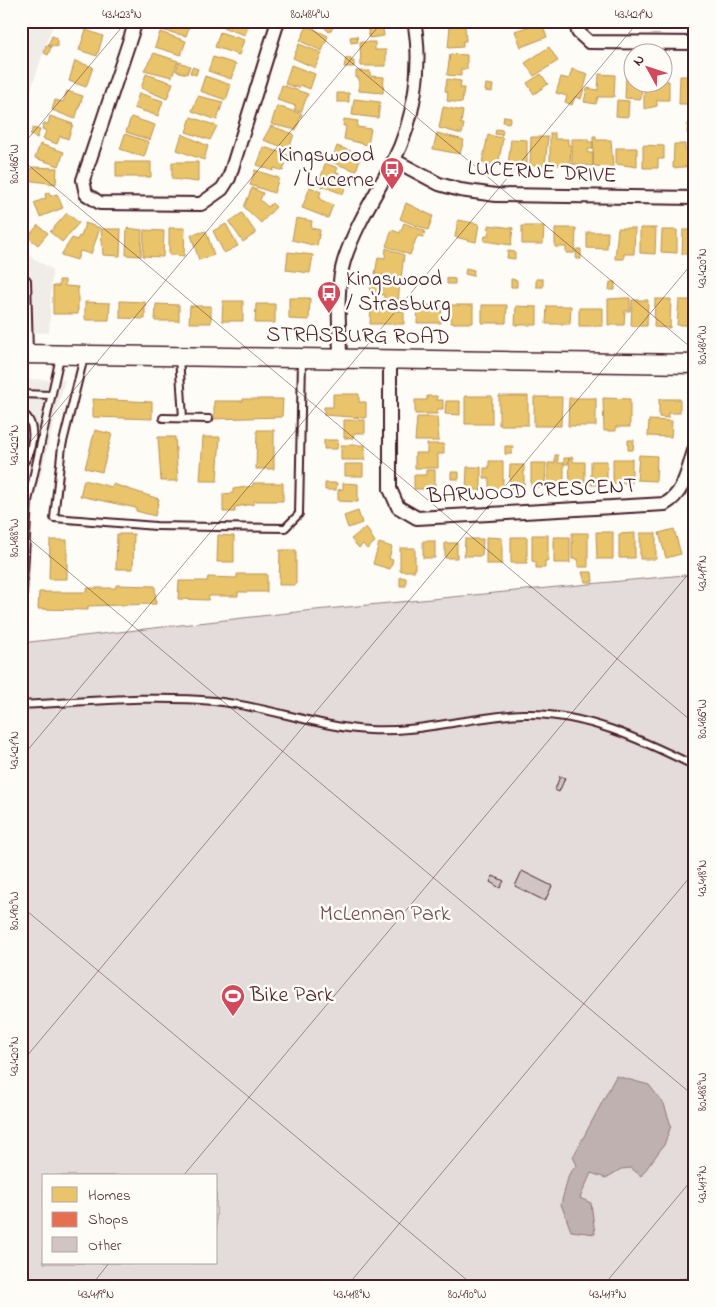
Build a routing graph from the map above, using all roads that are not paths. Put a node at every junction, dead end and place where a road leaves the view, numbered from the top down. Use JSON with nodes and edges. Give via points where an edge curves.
{"nodes":[{"id":1,"x":136,"y":21,"type":"edge"},
{"id":2,"x":278,"y":21,"type":"edge"},
{"id":3,"x":414,"y":21,"type":"edge"},
{"id":4,"x":576,"y":21,"type":"edge"},
{"id":5,"x":695,"y":43,"type":"edge"},
{"id":6,"x":394,"y":160,"type":"junction"},
{"id":7,"x":695,"y":198,"type":"edge"},
{"id":8,"x":21,"y":275,"type":"edge"},
{"id":9,"x":24,"y":323,"type":"edge"},
{"id":10,"x":25,"y":354,"type":"edge"},
{"id":11,"x":60,"y":355,"type":"junction"},
{"id":12,"x":85,"y":355,"type":"junction"},
{"id":13,"x":180,"y":357,"type":"junction"},
{"id":14,"x":302,"y":358,"type":"junction"},
{"id":15,"x":340,"y":359,"type":"junction"},
{"id":16,"x":390,"y":360,"type":"junction"},
{"id":17,"x":695,"y":364,"type":"edge"},
{"id":18,"x":21,"y":394,"type":"edge"},
{"id":19,"x":52,"y":395,"type":"junction"},
{"id":20,"x":21,"y":413,"type":"edge"},
{"id":21,"x":163,"y":418,"type":"dead end"},
{"id":22,"x":183,"y":418,"type":"junction"},
{"id":23,"x":208,"y":419,"type":"dead end"},
{"id":24,"x":695,"y":448,"type":"edge"},
{"id":25,"x":21,"y":465,"type":"edge"},
{"id":26,"x":21,"y":627,"type":"edge"},
{"id":27,"x":21,"y":705,"type":"edge"},
{"id":28,"x":695,"y":766,"type":"edge"}],
"edges":[{"from":1,"to":2,"type":"street","via":[[83,180],[86,194],[100,203],[202,204],[222,189],[229,178]]},
{"from":3,"to":6,"type":"street","via":[[417,60],[414,91],[408,122]]},
{"from":4,"to":5,"type":"street","via":[[578,32],[589,42]]},
{"from":6,"to":7,"type":"street","name":"LUCERNE DRIVE","via":[[439,184],[496,195]]},
{"from":6,"to":15,"type":"street","via":[[354,234],[344,261],[340,282]]},
{"from":8,"to":9,"type":"lane","via":[[27,280]]},
{"from":9,"to":10,"type":"lane"},
{"from":10,"to":11,"type":"street","name":"STRASBURG ROAD"},
{"from":11,"to":12,"type":"street","name":"STRASBURG ROAD"},
{"from":11,"to":19,"type":"lane"},
{"from":12,"to":13,"type":"street","name":"STRASBURG ROAD"},
{"from":12,"to":14,"type":"lane","via":[[62,446],[54,518],[156,526],[285,528],[299,514]]},
{"from":13,"to":14,"type":"street","name":"STRASBURG ROAD"},
{"from":13,"to":22,"type":"lane"},
{"from":14,"to":15,"type":"street","name":"STRASBURG ROAD"},
{"from":15,"to":16,"type":"street","name":"STRASBURG ROAD"},
{"from":16,"to":17,"type":"street","name":"STRASBURG ROAD"},
{"from":16,"to":24,"type":"street","name":"BARWOOD CRESCENT","via":[[390,489],[398,507],[417,518],[665,504],[680,490]]},
{"from":18,"to":19,"type":"lane"},
{"from":19,"to":26,"type":"lane","via":[[28,501]]},
{"from":20,"to":25,"type":"lane","via":[[29,417],[32,424],[28,456]]},
{"from":21,"to":22,"type":"lane"},
{"from":22,"to":23,"type":"lane"},
{"from":27,"to":28,"type":"lane","via":[[142,699],[214,701],[252,706],[348,728],[373,730],[515,715],[571,717],[648,744]]}]}
